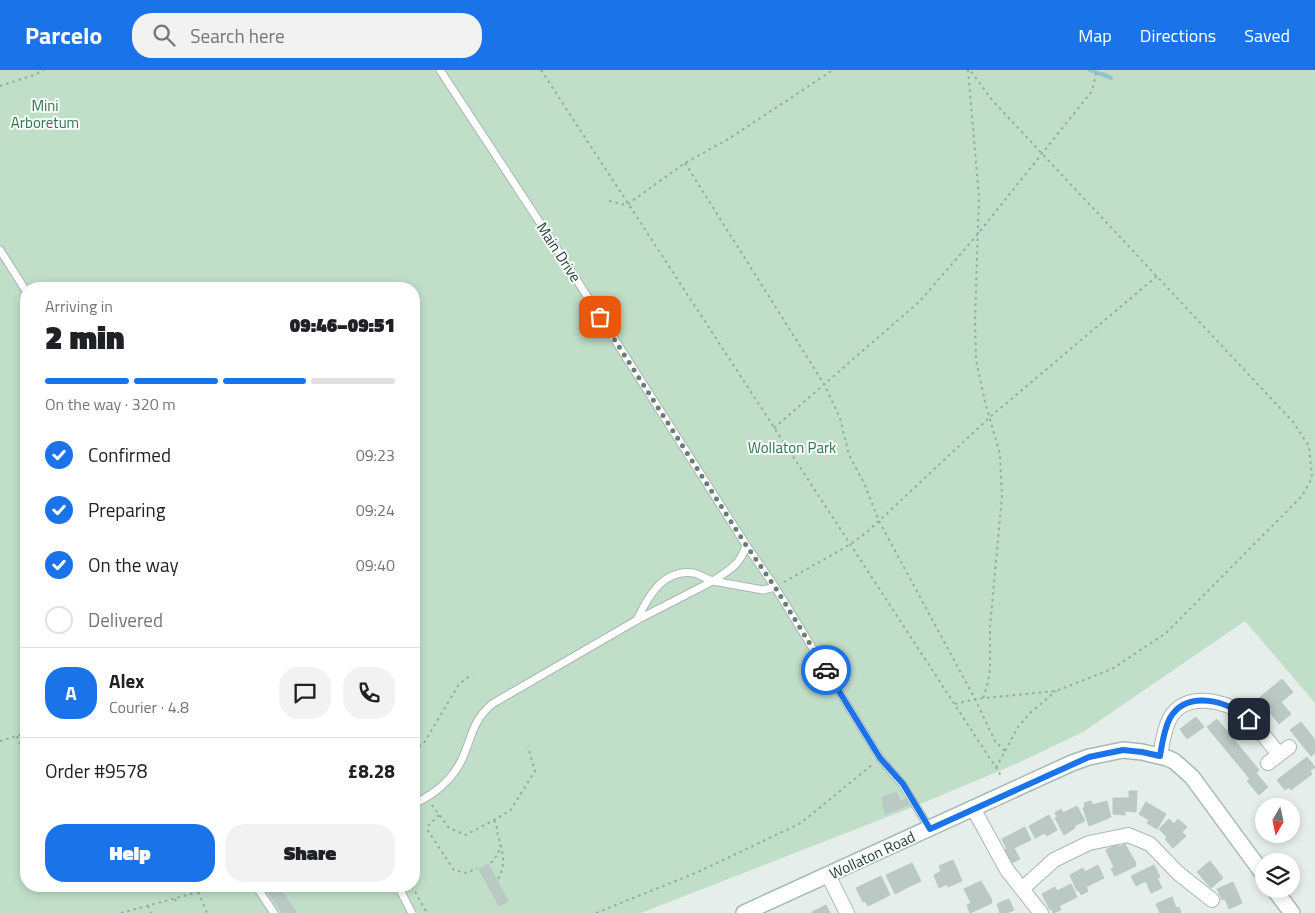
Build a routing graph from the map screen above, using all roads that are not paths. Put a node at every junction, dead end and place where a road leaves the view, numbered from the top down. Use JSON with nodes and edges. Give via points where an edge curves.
{"nodes":[{"id":1,"x":440,"y":70,"type":"edge"},
{"id":2,"x":0,"y":250,"type":"edge"},
{"id":3,"x":20,"y":282,"type":"edge"},
{"id":4,"x":746,"y":545,"type":"junction"},
{"id":5,"x":713,"y":581,"type":"junction"},
{"id":6,"x":775,"y":587,"type":"junction"},
{"id":7,"x":637,"y":620,"type":"junction"},
{"id":8,"x":1278,"y":755,"type":"dead end"},
{"id":9,"x":1160,"y":756,"type":"junction"},
{"id":10,"x":420,"y":801,"type":"edge"},
{"id":11,"x":973,"y":808,"type":"junction"},
{"id":12,"x":930,"y":829,"type":"junction"},
{"id":13,"x":1255,"y":863,"type":"edge"},
{"id":14,"x":828,"y":875,"type":"junction"},
{"id":15,"x":1022,"y":889,"type":"junction"},
{"id":16,"x":260,"y":892,"type":"edge"},
{"id":17,"x":401,"y":892,"type":"edge"},
{"id":18,"x":1281,"y":898,"type":"edge"},
{"id":19,"x":1212,"y":900,"type":"dead end"},
{"id":20,"x":274,"y":913,"type":"edge"},
{"id":21,"x":412,"y":913,"type":"edge"},
{"id":22,"x":744,"y":913,"type":"edge"},
{"id":23,"x":847,"y":913,"type":"edge"},
{"id":24,"x":1041,"y":913,"type":"edge"},
{"id":25,"x":1292,"y":913,"type":"edge"}],
"edges":[{"from":1,"to":4,"type":"lane","name":"Main Drive"},
{"from":2,"to":3,"type":"lane"},
{"from":4,"to":5,"type":"lane","via":[[742,559]]},
{"from":4,"to":6,"type":"lane","name":"Main Drive"},
{"from":5,"to":6,"type":"lane","via":[[763,590]]},
{"from":5,"to":7,"type":"lane"},
{"from":5,"to":7,"type":"lane","via":[[694,574],[676,573],[658,584]]},
{"from":6,"to":12,"type":"lane","name":"Main Drive","via":[[880,758],[903,784]]},
{"from":7,"to":10,"type":"lane","via":[[492,704],[472,728],[456,771],[440,788]]},
{"from":8,"to":9,"type":"street","via":[[1240,712],[1196,700],[1186,703],[1170,717]]},
{"from":9,"to":11,"type":"street","name":"Wollaton Road","via":[[1123,750],[1089,757]]},
{"from":9,"to":13,"type":"street","name":"Wollaton Road","via":[[1174,761],[1192,777]]},
{"from":11,"to":12,"type":"street","name":"Wollaton Road"},
{"from":11,"to":15,"type":"street","via":[[1006,870]]},
{"from":12,"to":14,"type":"street","name":"Wollaton Road"},
{"from":14,"to":22,"type":"street","name":"Wollaton Road"},
{"from":14,"to":23,"type":"street"},
{"from":15,"to":19,"type":"street","via":[[1054,860],[1089,843],[1128,835],[1150,844],[1178,873]]},
{"from":15,"to":24,"type":"street"},
{"from":16,"to":20,"type":"lane"},
{"from":17,"to":21,"type":"lane"},
{"from":18,"to":25,"type":"street"}]}
